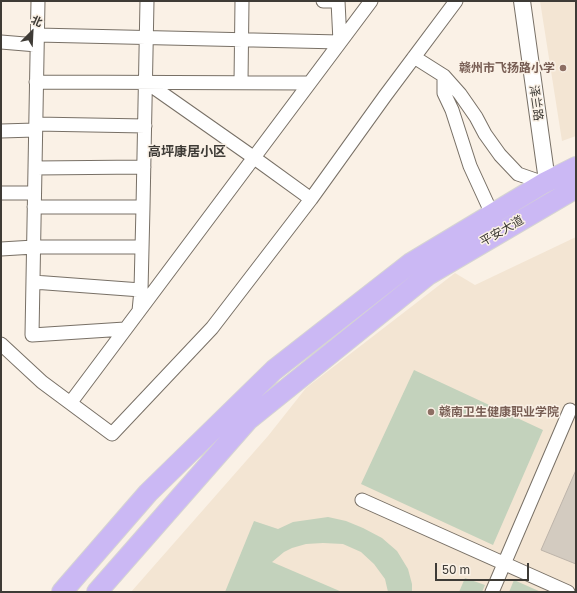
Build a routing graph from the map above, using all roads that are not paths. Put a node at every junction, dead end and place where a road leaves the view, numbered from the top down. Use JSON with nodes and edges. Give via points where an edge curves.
{"nodes":[{"id":1,"x":38,"y":1,"type":"edge"},
{"id":2,"x":147,"y":1,"type":"edge"},
{"id":3,"x":242,"y":1,"type":"edge"},
{"id":4,"x":323,"y":1,"type":"edge"},
{"id":5,"x":338,"y":1,"type":"edge"},
{"id":6,"x":370,"y":1,"type":"edge"},
{"id":7,"x":456,"y":1,"type":"edge"},
{"id":8,"x":522,"y":1,"type":"edge"},
{"id":9,"x":146,"y":37,"type":"junction"},
{"id":10,"x":242,"y":39,"type":"junction"},
{"id":11,"x":37,"y":40,"type":"junction"},
{"id":12,"x":1,"y":42,"type":"edge"},
{"id":13,"x":340,"y":42,"type":"junction"},
{"id":14,"x":414,"y":57,"type":"junction"},
{"id":15,"x":444,"y":76,"type":"junction"},
{"id":16,"x":36,"y":82,"type":"junction"},
{"id":17,"x":146,"y":82,"type":"junction"},
{"id":18,"x":241,"y":82,"type":"junction"},
{"id":19,"x":309,"y":82,"type":"junction"},
{"id":20,"x":145,"y":126,"type":"junction"},
{"id":21,"x":36,"y":127,"type":"junction"},
{"id":22,"x":1,"y":131,"type":"edge"},
{"id":23,"x":253,"y":157,"type":"junction"},
{"id":24,"x":144,"y":167,"type":"junction"},
{"id":25,"x":576,"y":167,"type":"edge"},
{"id":26,"x":35,"y":168,"type":"junction"},
{"id":27,"x":546,"y":182,"type":"junction"},
{"id":28,"x":576,"y":188,"type":"edge"},
{"id":29,"x":1,"y":193,"type":"edge"},
{"id":30,"x":34,"y":193,"type":"junction"},
{"id":31,"x":311,"y":199,"type":"junction"},
{"id":32,"x":34,"y":207,"type":"junction"},
{"id":33,"x":143,"y":207,"type":"junction"},
{"id":34,"x":492,"y":214,"type":"junction"},
{"id":35,"x":34,"y":247,"type":"junction"},
{"id":36,"x":142,"y":247,"type":"junction"},
{"id":37,"x":1,"y":249,"type":"edge"},
{"id":38,"x":33,"y":282,"type":"junction"},
{"id":39,"x":140,"y":290,"type":"junction"},
{"id":40,"x":139,"y":311,"type":"junction"},
{"id":41,"x":125,"y":329,"type":"junction"},
{"id":42,"x":1,"y":344,"type":"edge"},
{"id":43,"x":71,"y":402,"type":"junction"},
{"id":44,"x":570,"y":410,"type":"dead end"},
{"id":45,"x":362,"y":500,"type":"dead end"},
{"id":46,"x":504,"y":564,"type":"junction"},
{"id":47,"x":62,"y":592,"type":"edge"},
{"id":48,"x":97,"y":592,"type":"edge"},
{"id":49,"x":492,"y":592,"type":"edge"},
{"id":50,"x":568,"y":592,"type":"edge"}],
"edges":[{"from":1,"to":11,"type":"street"},
{"from":2,"to":9,"type":"street"},
{"from":3,"to":10,"type":"street"},
{"from":4,"to":5,"type":"street"},
{"from":5,"to":13,"type":"street"},
{"from":6,"to":13,"type":"street"},
{"from":7,"to":14,"type":"street"},
{"from":8,"to":27,"type":"street","name":"泽兰路"},
{"from":9,"to":10,"type":"street"},
{"from":9,"to":11,"type":"street"},
{"from":9,"to":17,"type":"street"},
{"from":10,"to":13,"type":"street"},
{"from":10,"to":18,"type":"street"},
{"from":11,"to":12,"type":"street"},
{"from":11,"to":16,"type":"street"},
{"from":13,"to":19,"type":"street"},
{"from":14,"to":15,"type":"street"},
{"from":14,"to":31,"type":"street"},
{"from":15,"to":27,"type":"street","via":[[460,94],[485,134],[518,174]]},
{"from":15,"to":34,"type":"street","via":[[444,93],[470,166]]},
{"from":16,"to":17,"type":"street"},
{"from":16,"to":21,"type":"street"},
{"from":17,"to":18,"type":"street"},
{"from":17,"to":20,"type":"street"},
{"from":17,"to":23,"type":"street"},
{"from":18,"to":19,"type":"street"},
{"from":19,"to":23,"type":"street"},
{"from":20,"to":21,"type":"street"},
{"from":20,"to":24,"type":"street"},
{"from":21,"to":22,"type":"street"},
{"from":21,"to":26,"type":"street"},
{"from":23,"to":31,"type":"street"},
{"from":23,"to":40,"type":"street"},
{"from":24,"to":26,"type":"street"},
{"from":24,"to":33,"type":"street"},
{"from":25,"to":27,"type":"main road"},
{"from":26,"to":30,"type":"street"},
{"from":27,"to":34,"type":"main road"},
{"from":28,"to":48,"type":"main road","name":"平安大道","via":[[428,274],[248,420]]},
{"from":29,"to":30,"type":"street"},
{"from":30,"to":32,"type":"street"},
{"from":31,"to":43,"type":"street","via":[[212,328],[112,434]]},
{"from":32,"to":33,"type":"street"},
{"from":32,"to":35,"type":"street"},
{"from":33,"to":36,"type":"street"},
{"from":34,"to":47,"type":"main road","via":[[411,263],[274,370],[148,493]]},
{"from":35,"to":36,"type":"street"},
{"from":35,"to":37,"type":"street"},
{"from":35,"to":38,"type":"street"},
{"from":36,"to":39,"type":"street"},
{"from":38,"to":39,"type":"street"},
{"from":38,"to":41,"type":"street","via":[[32,335]]},
{"from":39,"to":40,"type":"street"},
{"from":40,"to":41,"type":"street"},
{"from":41,"to":43,"type":"street"},
{"from":42,"to":43,"type":"street","via":[[42,382]]},
{"from":44,"to":46,"type":"street"},
{"from":45,"to":46,"type":"street"},
{"from":46,"to":49,"type":"street"},
{"from":46,"to":50,"type":"street"}]}
